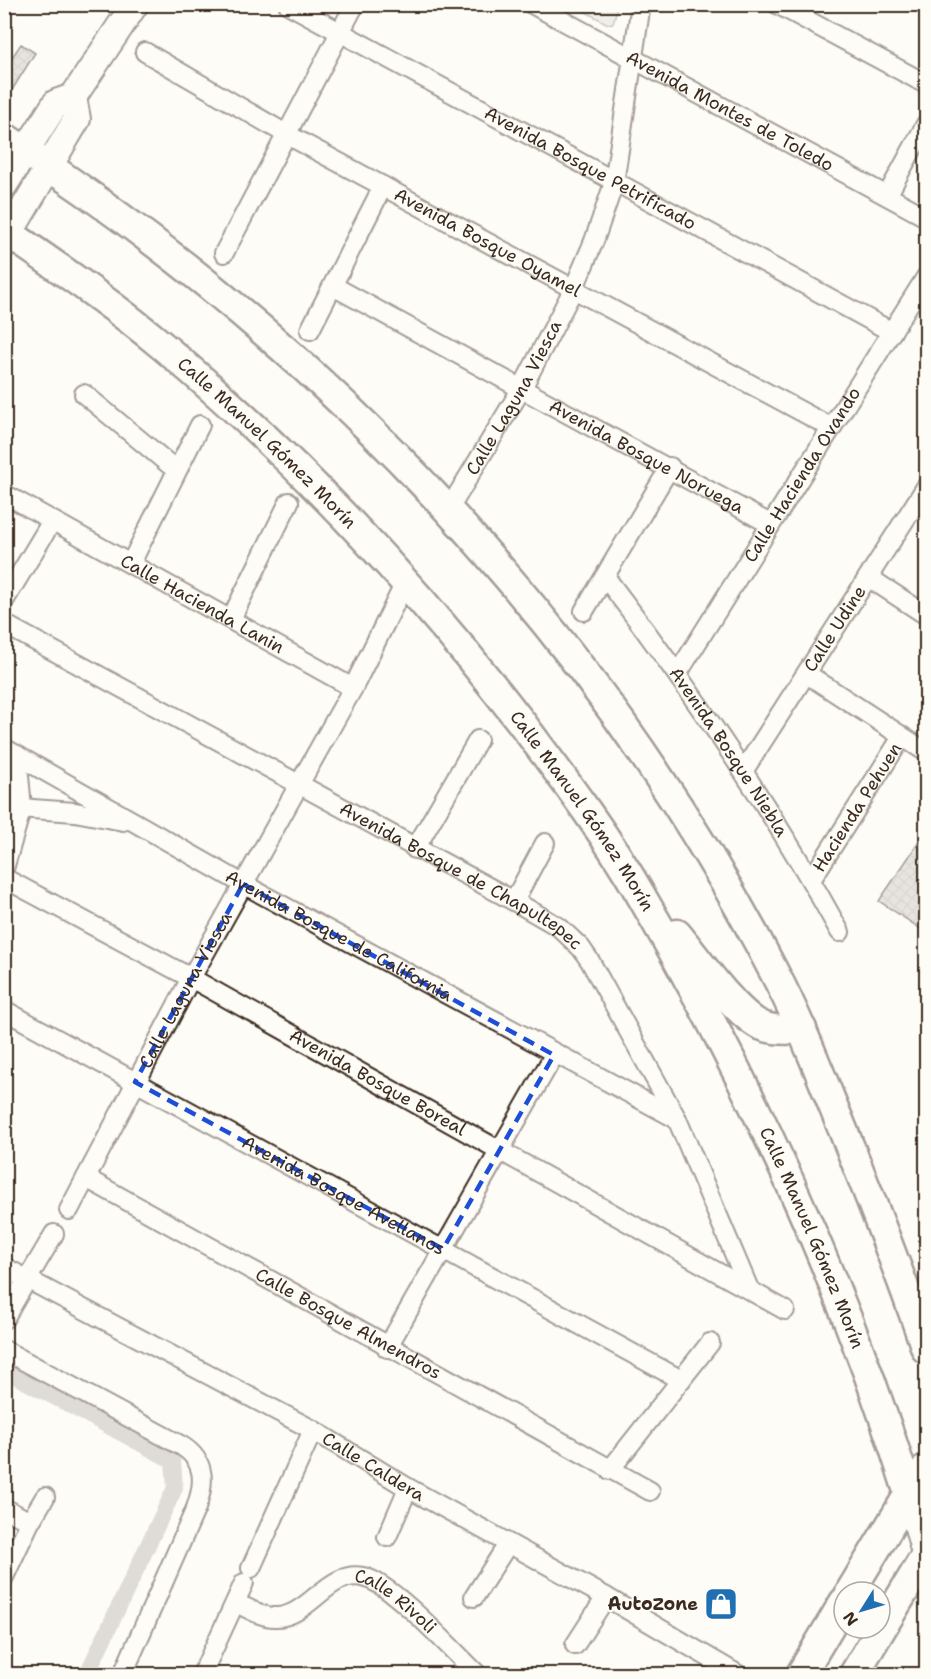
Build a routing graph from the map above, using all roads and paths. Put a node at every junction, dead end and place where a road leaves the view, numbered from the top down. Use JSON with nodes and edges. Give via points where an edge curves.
{"nodes":[{"id":1,"x":135,"y":4,"type":"edge"},
{"id":2,"x":288,"y":4,"type":"edge"},
{"id":3,"x":355,"y":4,"type":"edge"},
{"id":4,"x":532,"y":4,"type":"edge"},
{"id":5,"x":641,"y":4,"type":"edge"},
{"id":6,"x":777,"y":4,"type":"edge"},
{"id":7,"x":339,"y":34,"type":"junction"},
{"id":8,"x":145,"y":52,"type":"dead end"},
{"id":9,"x":633,"y":57,"type":"junction"},
{"id":10,"x":927,"y":84,"type":"edge"},
{"id":11,"x":73,"y":97,"type":"junction"},
{"id":12,"x":927,"y":124,"type":"edge"},
{"id":13,"x":286,"y":134,"type":"junction"},
{"id":14,"x":15,"y":144,"type":"edge"},
{"id":15,"x":49,"y":167,"type":"junction"},
{"id":16,"x":614,"y":183,"type":"junction"},
{"id":17,"x":4,"y":185,"type":"edge"},
{"id":18,"x":383,"y":186,"type":"junction"},
{"id":19,"x":888,"y":194,"type":"junction"},
{"id":20,"x":927,"y":217,"type":"edge"},
{"id":21,"x":6,"y":235,"type":"edge"},
{"id":22,"x":224,"y":253,"type":"dead end"},
{"id":23,"x":927,"y":277,"type":"edge"},
{"id":24,"x":333,"y":286,"type":"junction"},
{"id":25,"x":574,"y":288,"type":"junction"},
{"id":26,"x":310,"y":330,"type":"dead end"},
{"id":27,"x":892,"y":332,"type":"junction"},
{"id":28,"x":522,"y":388,"type":"junction"},
{"id":29,"x":84,"y":394,"type":"dead end"},
{"id":30,"x":200,"y":425,"type":"dead end"},
{"id":31,"x":832,"y":428,"type":"junction"},
{"id":32,"x":670,"y":467,"type":"junction"},
{"id":33,"x":176,"y":470,"type":"junction"},
{"id":34,"x":927,"y":487,"type":"edge"},
{"id":35,"x":10,"y":497,"type":"dead end"},
{"id":36,"x":289,"y":502,"type":"dead end"},
{"id":37,"x":449,"y":509,"type":"junction"},
{"id":38,"x":52,"y":521,"type":"junction"},
{"id":39,"x":770,"y":524,"type":"junction"},
{"id":40,"x":131,"y":563,"type":"junction"},
{"id":41,"x":868,"y":577,"type":"junction"},
{"id":42,"x":606,"y":578,"type":"junction"},
{"id":43,"x":406,"y":581,"type":"junction"},
{"id":44,"x":4,"y":601,"type":"edge"},
{"id":45,"x":584,"y":611,"type":"dead end"},
{"id":46,"x":927,"y":615,"type":"edge"},
{"id":47,"x":231,"y":619,"type":"junction"},
{"id":48,"x":4,"y":624,"type":"edge"},
{"id":49,"x":678,"y":673,"type":"junction"},
{"id":50,"x":807,"y":674,"type":"junction"},
{"id":51,"x":353,"y":688,"type":"junction"},
{"id":52,"x":902,"y":736,"type":"junction"},
{"id":53,"x":478,"y":740,"type":"dead end"},
{"id":54,"x":11,"y":751,"type":"edge"},
{"id":55,"x":927,"y":752,"type":"edge"},
{"id":56,"x":744,"y":770,"type":"junction"},
{"id":57,"x":301,"y":786,"type":"junction"},
{"id":58,"x":13,"y":807,"type":"edge"},
{"id":59,"x":139,"y":824,"type":"junction"},
{"id":60,"x":545,"y":843,"type":"dead end"},
{"id":61,"x":415,"y":849,"type":"junction"},
{"id":62,"x":4,"y":869,"type":"edge"},
{"id":63,"x":4,"y":878,"type":"edge"},
{"id":64,"x":811,"y":880,"type":"junction"},
{"id":65,"x":243,"y":884,"type":"junction"},
{"id":66,"x":638,"y":890,"type":"junction"},
{"id":67,"x":514,"y":901,"type":"junction"},
{"id":68,"x":840,"y":932,"type":"dead end"},
{"id":69,"x":191,"y":978,"type":"junction"},
{"id":70,"x":4,"y":1010,"type":"edge"},
{"id":71,"x":802,"y":1029,"type":"junction"},
{"id":72,"x":554,"y":1055,"type":"junction"},
{"id":73,"x":135,"y":1082,"type":"junction"},
{"id":74,"x":677,"y":1119,"type":"junction"},
{"id":75,"x":499,"y":1151,"type":"junction"},
{"id":76,"x":86,"y":1178,"type":"junction"},
{"id":77,"x":69,"y":1210,"type":"dead end"},
{"id":78,"x":54,"y":1234,"type":"dead end"},
{"id":79,"x":443,"y":1249,"type":"junction"},
{"id":80,"x":4,"y":1267,"type":"edge"},
{"id":81,"x":900,"y":1270,"type":"junction"},
{"id":82,"x":28,"y":1279,"type":"junction"},
{"id":83,"x":749,"y":1289,"type":"junction"},
{"id":84,"x":927,"y":1297,"type":"edge"},
{"id":85,"x":785,"y":1310,"type":"dead end"},
{"id":86,"x":4,"y":1319,"type":"edge"},
{"id":87,"x":710,"y":1342,"type":"dead end"},
{"id":88,"x":387,"y":1348,"type":"junction"},
{"id":89,"x":927,"y":1349,"type":"edge"},
{"id":90,"x":4,"y":1350,"type":"edge"},
{"id":91,"x":681,"y":1380,"type":"junction"},
{"id":92,"x":313,"y":1430,"type":"junction"},
{"id":93,"x":927,"y":1467,"type":"edge"},
{"id":94,"x":610,"y":1470,"type":"junction"},
{"id":95,"x":408,"y":1488,"type":"junction"},
{"id":96,"x":650,"y":1491,"type":"dead end"},
{"id":97,"x":909,"y":1494,"type":"junction"},
{"id":98,"x":45,"y":1497,"type":"dead end"},
{"id":99,"x":4,"y":1508,"type":"edge"},
{"id":100,"x":30,"y":1522,"type":"junction"},
{"id":101,"x":387,"y":1537,"type":"dead end"},
{"id":102,"x":508,"y":1544,"type":"junction"},
{"id":103,"x":926,"y":1556,"type":"edge"},
{"id":104,"x":4,"y":1577,"type":"edge"},
{"id":105,"x":857,"y":1580,"type":"edge"},
{"id":106,"x":474,"y":1597,"type":"dead end"},
{"id":107,"x":606,"y":1597,"type":"junction"},
{"id":108,"x":236,"y":1603,"type":"junction"},
{"id":109,"x":832,"y":1622,"type":"edge"},
{"id":110,"x":575,"y":1645,"type":"dead end"},
{"id":111,"x":123,"y":1674,"type":"edge"},
{"id":112,"x":202,"y":1674,"type":"edge"},
{"id":113,"x":477,"y":1674,"type":"edge"},
{"id":114,"x":737,"y":1674,"type":"edge"},
{"id":115,"x":801,"y":1674,"type":"edge"},
{"id":116,"x":854,"y":1674,"type":"edge"}],
"edges":[{"from":1,"to":11,"type":"street"},
{"from":2,"to":7,"type":"street","name":"Avenida Bosque Petrificado"},
{"from":3,"to":7,"type":"street"},
{"from":4,"to":9,"type":"street","name":"Avenida Montes de Toledo"},
{"from":5,"to":9,"type":"street","name":"Calle Laguna Viesca"},
{"from":6,"to":10,"type":"street"},
{"from":7,"to":13,"type":"street"},
{"from":7,"to":16,"type":"street","name":"Avenida Bosque Petrificado"},
{"from":8,"to":13,"type":"street","name":"Avenida Bosque Oyamel"},
{"from":9,"to":16,"type":"street","name":"Calle Laguna Viesca"},
{"from":9,"to":19,"type":"street","name":"Avenida Montes de Toledo"},
{"from":11,"to":14,"type":"street","via":[[56,103]]},
{"from":11,"to":15,"type":"street","via":[[76,119]]},
{"from":12,"to":19,"type":"street"},
{"from":13,"to":18,"type":"street","name":"Avenida Bosque Oyamel"},
{"from":13,"to":22,"type":"street"},
{"from":14,"to":15,"type":"main road"},
{"from":14,"to":17,"type":"street"},
{"from":15,"to":21,"type":"street"},
{"from":15,"to":37,"type":"main road","via":[[155,243],[248,317]]},
{"from":16,"to":25,"type":"street","name":"Calle Laguna Viesca"},
{"from":16,"to":27,"type":"street","name":"Avenida Bosque Petrificado"},
{"from":18,"to":24,"type":"street"},
{"from":18,"to":25,"type":"street","name":"Avenida Bosque Oyamel"},
{"from":19,"to":20,"type":"street","name":"Avenida Montes de Toledo"},
{"from":21,"to":43,"type":"main road","name":"Calle Manuel Gómez Morín","via":[[120,311],[209,386]]},
{"from":23,"to":27,"type":"street","name":"Calle Hacienda Ovando"},
{"from":24,"to":26,"type":"street"},
{"from":24,"to":28,"type":"street","name":"Avenida Bosque Noruega"},
{"from":25,"to":28,"type":"street","name":"Calle Laguna Viesca"},
{"from":25,"to":31,"type":"street","name":"Avenida Bosque Oyamel"},
{"from":27,"to":31,"type":"street","name":"Calle Hacienda Ovando"},
{"from":28,"to":32,"type":"street","name":"Avenida Bosque Noruega"},
{"from":28,"to":37,"type":"street","name":"Calle Laguna Viesca"},
{"from":29,"to":33,"type":"street"},
{"from":30,"to":33,"type":"street"},
{"from":31,"to":39,"type":"street","name":"Calle Hacienda Ovando"},
{"from":32,"to":39,"type":"street","name":"Avenida Bosque Noruega"},
{"from":32,"to":42,"type":"street"},
{"from":33,"to":40,"type":"street"},
{"from":34,"to":41,"type":"street","name":"Calle Udine"},
{"from":35,"to":38,"type":"street","name":"Calle Hacienda Lanin"},
{"from":36,"to":47,"type":"street"},
{"from":37,"to":71,"type":"main road","via":[[555,638],[653,771],[725,883]]},
{"from":38,"to":40,"type":"street","name":"Calle Hacienda Lanin"},
{"from":38,"to":44,"type":"street"},
{"from":39,"to":49,"type":"street","name":"Calle Hacienda Ovando"},
{"from":40,"to":47,"type":"street","name":"Calle Hacienda Lanin"},
{"from":41,"to":46,"type":"street"},
{"from":41,"to":50,"type":"street","name":"Calle Udine"},
{"from":42,"to":45,"type":"street"},
{"from":42,"to":49,"type":"street","name":"Avenida Bosque Niebla"},
{"from":43,"to":51,"type":"street","name":"Calle Laguna Viesca"},
{"from":43,"to":66,"type":"main road","name":"Calle Manuel Gómez Morín","via":[[537,743]]},
{"from":47,"to":51,"type":"street","name":"Calle Hacienda Lanin"},
{"from":48,"to":57,"type":"street","name":"Avenida Bosque de Chapultepec"},
{"from":49,"to":56,"type":"street","name":"Avenida Bosque Niebla"},
{"from":50,"to":52,"type":"street"},
{"from":50,"to":56,"type":"street","name":"Calle Udine"},
{"from":51,"to":57,"type":"street","name":"Calle Laguna Viesca"},
{"from":52,"to":55,"type":"street"},
{"from":52,"to":64,"type":"street","name":"Hacienda Pehuen"},
{"from":53,"to":61,"type":"street"},
{"from":54,"to":58,"type":"street"},
{"from":54,"to":59,"type":"street","name":"Avenida Bosque de California"},
{"from":56,"to":64,"type":"street","name":"Avenida Bosque Niebla"},
{"from":57,"to":61,"type":"street","name":"Avenida Bosque de Chapultepec"},
{"from":57,"to":65,"type":"street","name":"Calle Laguna Viesca"},
{"from":58,"to":59,"type":"street","via":[[75,812]]},
{"from":58,"to":62,"type":"street"},
{"from":59,"to":65,"type":"street","name":"Avenida Bosque de California"},
{"from":60,"to":67,"type":"street"},
{"from":61,"to":67,"type":"street","name":"Avenida Bosque de Chapultepec"},
{"from":63,"to":69,"type":"street","name":"Avenida Bosque Boreal"},
{"from":64,"to":68,"type":"street","name":"Avenida Bosque Niebla"},
{"from":65,"to":69,"type":"street","name":"Calle Laguna Viesca"},
{"from":65,"to":72,"type":"street","name":"Avenida Bosque de California"},
{"from":66,"to":71,"type":"main road","via":[[744,1013],[771,1029]]},
{"from":66,"to":97,"type":"main road","name":"Calle Manuel Gómez Morín","via":[[744,1083],[798,1196],[887,1422]]},
{"from":67,"to":74,"type":"street","name":"Avenida Bosque de Chapultepec","via":[[560,927],[581,948]]},
{"from":69,"to":73,"type":"street","name":"Calle Laguna Viesca"},
{"from":69,"to":75,"type":"street","name":"Avenida Bosque Boreal"},
{"from":70,"to":73,"type":"street","name":"Avenida Bosque Avellanos"},
{"from":71,"to":81,"type":"main road"},
{"from":72,"to":74,"type":"street","name":"Avenida Bosque de California"},
{"from":72,"to":75,"type":"street"},
{"from":73,"to":76,"type":"street","name":"Calle Laguna Viesca"},
{"from":73,"to":79,"type":"street","name":"Avenida Bosque Avellanos"},
{"from":74,"to":83,"type":"street","name":"Avenida Bosque de Chapultepec"},
{"from":75,"to":79,"type":"street"},
{"from":75,"to":83,"type":"street","name":"Avenida Bosque Boreal"},
{"from":76,"to":77,"type":"street","name":"Calle Laguna Viesca"},
{"from":76,"to":88,"type":"street","name":"Calle Bosque Almendros"},
{"from":78,"to":82,"type":"street"},
{"from":79,"to":88,"type":"street"},
{"from":79,"to":91,"type":"street","name":"Avenida Bosque Avellanos"},
{"from":80,"to":82,"type":"street","name":"Calle Caldera"},
{"from":81,"to":84,"type":"main road"},
{"from":81,"to":89,"type":"main road"},
{"from":82,"to":86,"type":"street"},
{"from":82,"to":92,"type":"street","name":"Calle Caldera"},
{"from":83,"to":85,"type":"street","name":"Avenida Bosque Boreal"},
{"from":87,"to":91,"type":"street"},
{"from":88,"to":94,"type":"street","name":"Calle Bosque Almendros"},
{"from":90,"to":111,"type":"street","via":[[182,1446],[194,1455],[201,1468],[202,1490],[196,1508]]},
{"from":91,"to":94,"type":"street"},
{"from":92,"to":95,"type":"street","name":"Calle Caldera"},
{"from":92,"to":108,"type":"street"},
{"from":93,"to":97,"type":"street"},
{"from":94,"to":96,"type":"street","name":"Calle Bosque Almendros"},
{"from":95,"to":101,"type":"street"},
{"from":95,"to":102,"type":"street","name":"Calle Caldera"},
{"from":97,"to":103,"type":"street","name":"Calle Manuel Gómez Morín"},
{"from":97,"to":105,"type":"main road"},
{"from":98,"to":100,"type":"street"},
{"from":99,"to":100,"type":"street"},
{"from":100,"to":104,"type":"street"},
{"from":102,"to":106,"type":"street"},
{"from":102,"to":107,"type":"street","name":"Calle Caldera"},
{"from":103,"to":116,"type":"main road"},
{"from":107,"to":110,"type":"street"},
{"from":107,"to":114,"type":"street","name":"Calle Caldera"},
{"from":108,"to":112,"type":"street"},
{"from":108,"to":113,"type":"street","name":"Calle Rivoli","via":[[265,1616],[284,1617],[349,1577],[370,1579]]},
{"from":109,"to":115,"type":"main road"}]}
